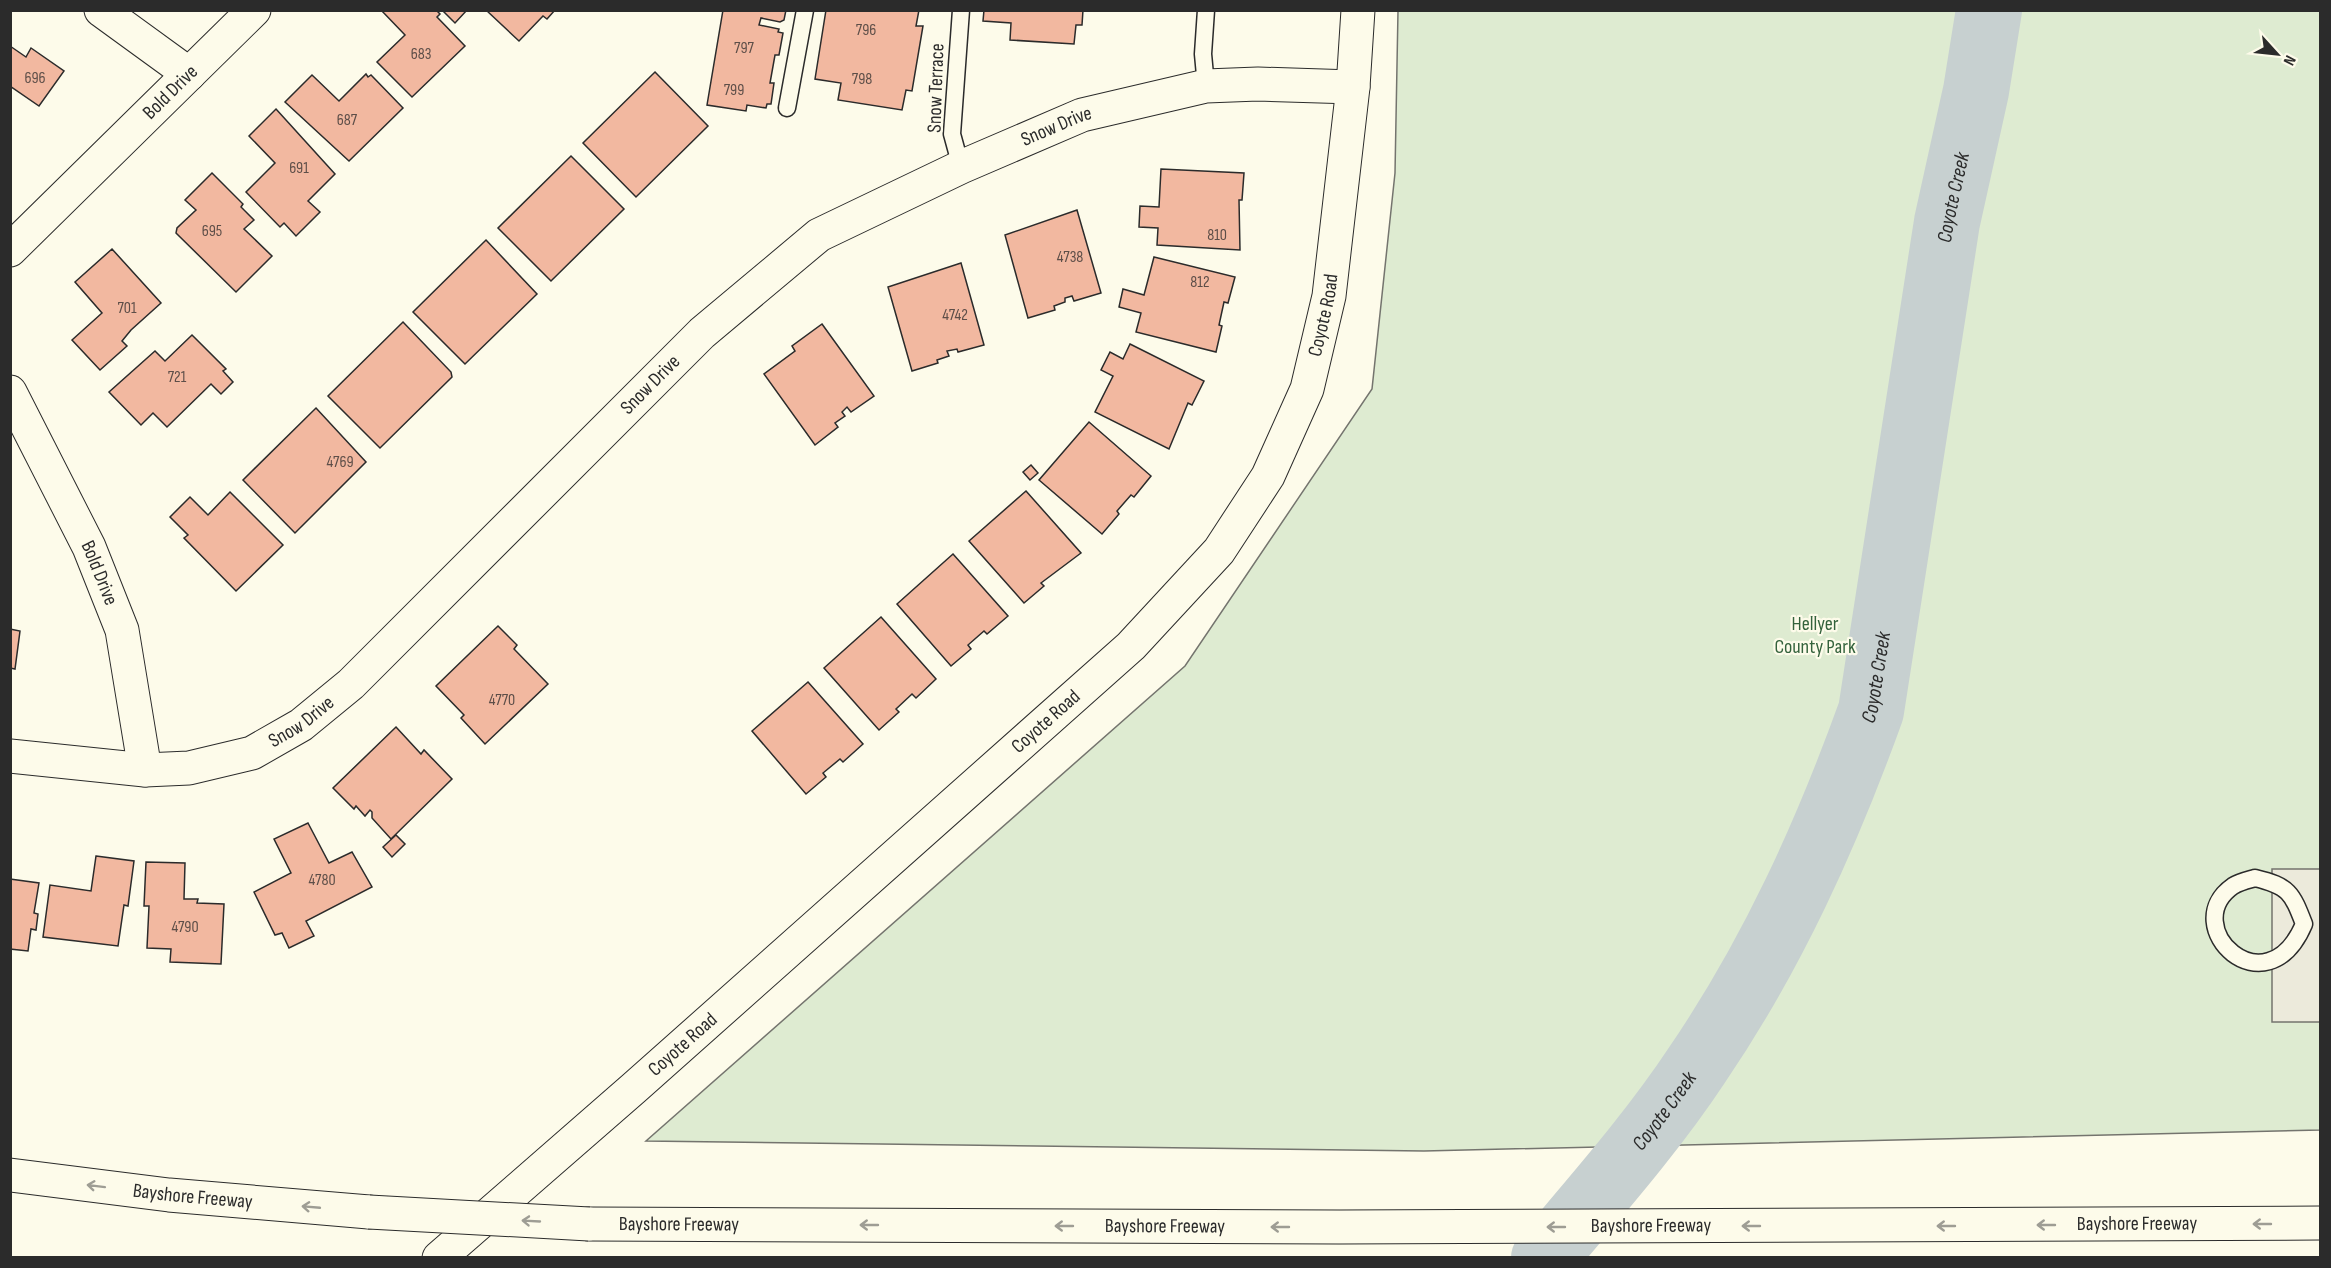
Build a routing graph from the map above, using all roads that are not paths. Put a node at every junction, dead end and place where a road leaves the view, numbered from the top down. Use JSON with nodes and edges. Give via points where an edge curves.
{"nodes":[{"id":1,"x":101,"y":10,"type":"edge"},
{"id":2,"x":254,"y":10,"type":"edge"},
{"id":3,"x":805,"y":10,"type":"edge"},
{"id":4,"x":961,"y":10,"type":"edge"},
{"id":5,"x":1206,"y":10,"type":"edge"},
{"id":6,"x":1358,"y":10,"type":"edge"},
{"id":7,"x":189,"y":74,"type":"junction"},
{"id":8,"x":1206,"y":86,"type":"junction"},
{"id":9,"x":1353,"y":87,"type":"junction"},
{"id":10,"x":787,"y":108,"type":"dead end"},
{"id":11,"x":961,"y":167,"type":"junction"},
{"id":12,"x":10,"y":250,"type":"edge"},
{"id":13,"x":10,"y":392,"type":"edge"},
{"id":14,"x":10,"y":756,"type":"edge"},
{"id":15,"x":145,"y":770,"type":"junction"},
{"id":16,"x":2312,"y":925,"type":"edge"},
{"id":17,"x":10,"y":1175,"type":"edge"},
{"id":18,"x":2320,"y":1223,"type":"edge"},
{"id":19,"x":439,"y":1257,"type":"edge"}],
"edges":[{"from":1,"to":7,"type":"main road"},
{"from":2,"to":7,"type":"main road","name":"Bold Drive"},
{"from":3,"to":10,"type":"lane"},
{"from":4,"to":11,"type":"lane","name":"Snow Terrace","via":[[952,134]]},
{"from":5,"to":8,"type":"lane"},
{"from":6,"to":9,"type":"main road","name":"Coyote Road"},
{"from":7,"to":12,"type":"main road","name":"Bold Drive"},
{"from":8,"to":9,"type":"main road","name":"Snow Drive"},
{"from":8,"to":11,"type":"main road","name":"Snow Drive","via":[[1082,115]]},
{"from":9,"to":19,"type":"main road","name":"Coyote Road","via":[[1329,296],[1307,389],[1268,476],[1219,551],[1131,646],[643,1081]]},
{"from":11,"to":15,"type":"main road","name":"Snow Drive","via":[[819,236],[702,333],[351,684],[301,725],[252,753],[189,768]]},
{"from":13,"to":15,"type":"main road","name":"Bold Drive","via":[[89,547],[122,630]]},
{"from":14,"to":15,"type":"main road","name":"Snow Drive"},
{"from":16,"to":16,"type":"lane","via":[[2294,897],[2276,882],[2255,878],[2233,886],[2218,904],[2214,926],[2220,943],[2235,957],[2253,963],[2269,962],[2284,955]]},
{"from":18,"to":17,"type":"main road","name":"Bayshore Freeway","one_way":true,"bridge":true,"via":[[1339,1227],[589,1224],[369,1212],[169,1195]]}]}
